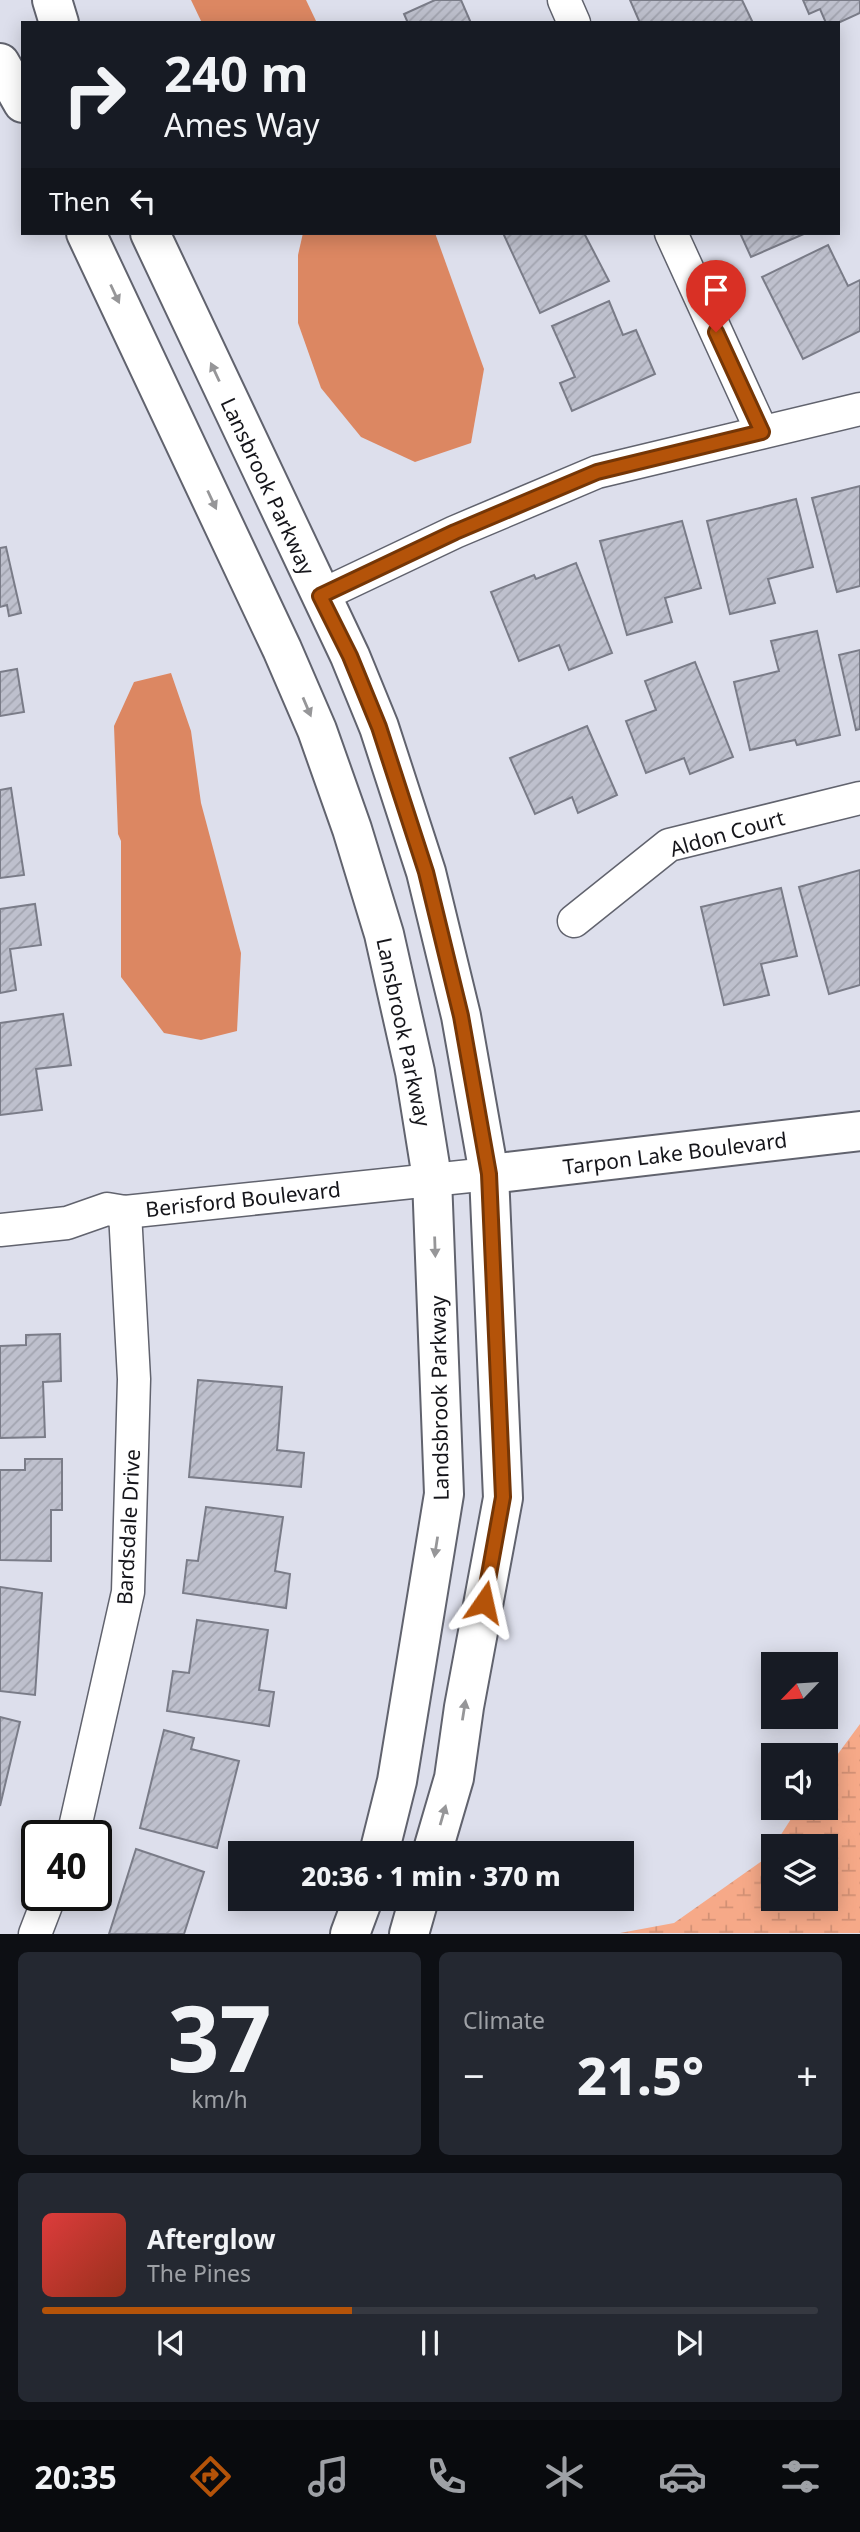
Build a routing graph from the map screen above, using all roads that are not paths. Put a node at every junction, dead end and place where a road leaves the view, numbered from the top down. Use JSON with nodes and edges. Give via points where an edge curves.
{"nodes":[{"id":1,"x":52,"y":0,"type":"edge"},
{"id":2,"x":564,"y":0,"type":"edge"},
{"id":3,"x":58,"y":21,"type":"edge"},
{"id":4,"x":573,"y":21,"type":"edge"},
{"id":5,"x":0,"y":62,"type":"edge"},
{"id":6,"x":21,"y":99,"type":"edge"},
{"id":7,"x":87,"y":235,"type":"edge"},
{"id":8,"x":151,"y":235,"type":"edge"},
{"id":9,"x":672,"y":235,"type":"edge"},
{"id":10,"x":860,"y":409,"type":"edge"},
{"id":11,"x":762,"y":432,"type":"junction"},
{"id":12,"x":320,"y":596,"type":"junction"},
{"id":13,"x":860,"y":798,"type":"edge"},
{"id":14,"x":574,"y":921,"type":"dead end"},
{"id":15,"x":860,"y":1132,"type":"edge"},
{"id":16,"x":489,"y":1174,"type":"junction"},
{"id":17,"x":432,"y":1178,"type":"junction"},
{"id":18,"x":125,"y":1212,"type":"junction"},
{"id":19,"x":0,"y":1230,"type":"edge"},
{"id":20,"x":77,"y":1820,"type":"edge"},
{"id":21,"x":382,"y":1841,"type":"edge"},
{"id":22,"x":435,"y":1841,"type":"edge"},
{"id":23,"x":44,"y":1911,"type":"edge"},
{"id":24,"x":359,"y":1911,"type":"edge"},
{"id":25,"x":416,"y":1911,"type":"edge"},
{"id":26,"x":35,"y":1934,"type":"edge"},
{"id":27,"x":350,"y":1934,"type":"edge"},
{"id":28,"x":409,"y":1934,"type":"edge"}],
"edges":[{"from":1,"to":3,"type":"street"},
{"from":2,"to":4,"type":"street"},
{"from":5,"to":6,"type":"street"},
{"from":7,"to":17,"type":"street","name":"Lansbrook Parkway","one_way":true,"via":[[282,649],[321,743],[352,829],[401,1001]]},
{"from":12,"to":8,"type":"street","name":"Lansbrook Parkway","one_way":true},
{"from":9,"to":11,"type":"street"},
{"from":10,"to":11,"type":"street"},
{"from":11,"to":12,"type":"street","via":[[597,472]]},
{"from":12,"to":16,"type":"street","name":"Lansbrook Parkway","via":[[379,727],[426,872],[461,1016]]},
{"from":13,"to":14,"type":"street","name":"Aldon Court","via":[[668,845]]},
{"from":15,"to":16,"type":"street","name":"Tarpon Lake Boulevard"},
{"from":16,"to":17,"type":"street","name":"Berisford Boulevard"},
{"from":22,"to":16,"type":"street","name":"Lansbrook Parkway","one_way":true,"via":[[454,1777],[503,1497]]},
{"from":17,"to":18,"type":"street","name":"Berisford Boulevard"},
{"from":17,"to":21,"type":"street","name":"Landsbrook Parkway","one_way":true,"via":[[444,1494],[397,1781]]},
{"from":18,"to":19,"type":"street","name":"Berisford Boulevard","via":[[107,1209],[67,1223]]},
{"from":18,"to":20,"type":"street","name":"Bardsdale Drive","via":[[134,1379],[128,1592]]},
{"from":23,"to":26,"type":"street"},
{"from":24,"to":27,"type":"street"},
{"from":25,"to":28,"type":"street"}]}
